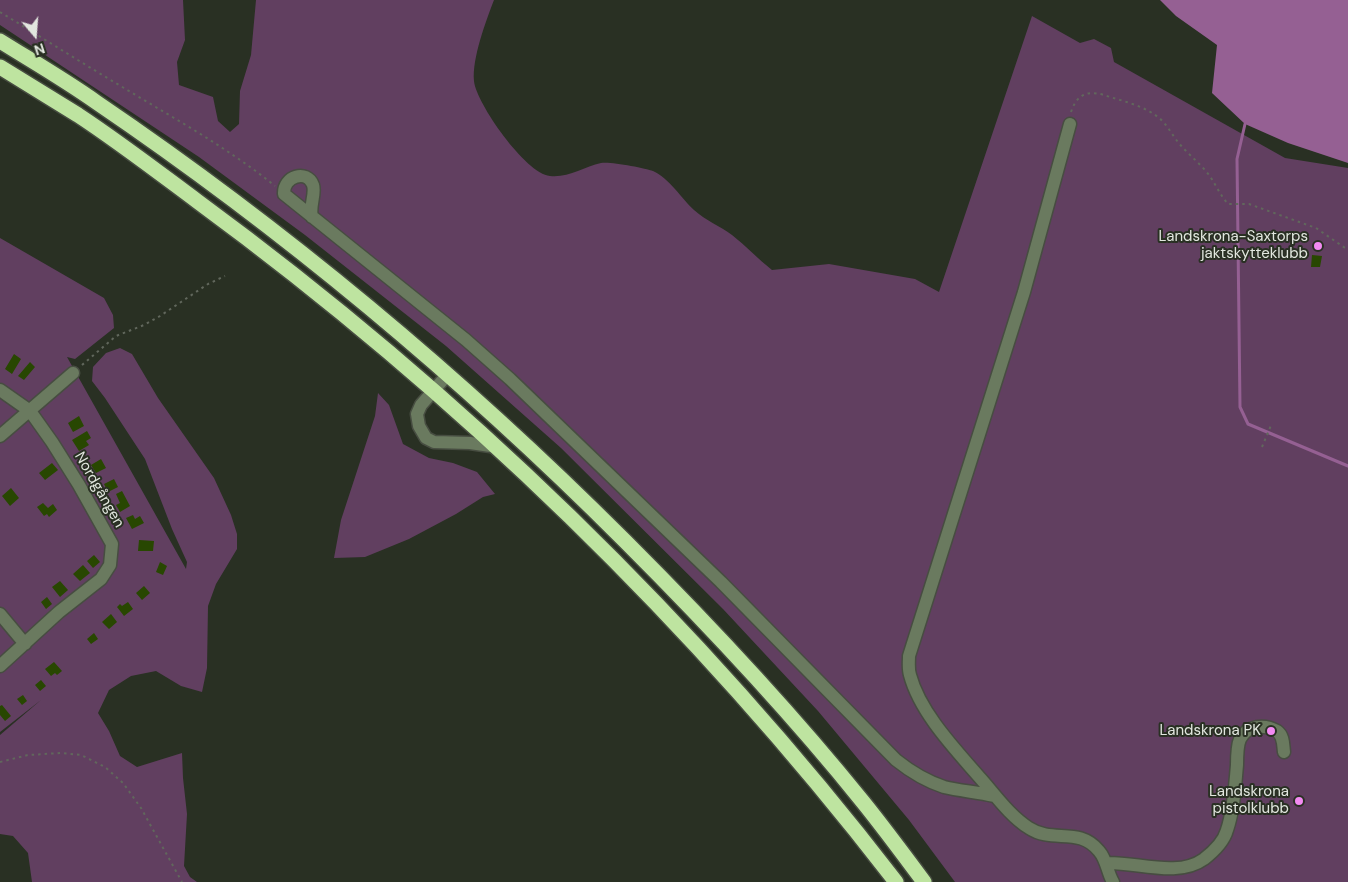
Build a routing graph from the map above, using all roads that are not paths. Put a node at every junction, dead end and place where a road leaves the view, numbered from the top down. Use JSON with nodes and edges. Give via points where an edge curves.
{"nodes":[{"id":1,"x":0,"y":41,"type":"edge"},
{"id":2,"x":0,"y":67,"type":"edge"},
{"id":3,"x":1070,"y":124,"type":"road end"},
{"id":4,"x":312,"y":217,"type":"junction"},
{"id":5,"x":73,"y":372,"type":"road end"},
{"id":6,"x":448,"y":374,"type":"junction"},
{"id":7,"x":0,"y":390,"type":"edge"},
{"id":8,"x":433,"y":390,"type":"junction"},
{"id":9,"x":30,"y":411,"type":"junction"},
{"id":10,"x":0,"y":436,"type":"edge"},
{"id":11,"x":496,"y":447,"type":"junction"},
{"id":12,"x":0,"y":614,"type":"edge"},
{"id":13,"x":26,"y":644,"type":"junction"},
{"id":14,"x":0,"y":666,"type":"edge"},
{"id":15,"x":1284,"y":752,"type":"dead end"},
{"id":16,"x":994,"y":796,"type":"junction"},
{"id":17,"x":1107,"y":863,"type":"junction"},
{"id":18,"x":896,"y":882,"type":"edge"},
{"id":19,"x":924,"y":882,"type":"edge"},
{"id":20,"x":1113,"y":882,"type":"edge"}],
"edges":[{"from":1,"to":6,"type":"highway","via":[[94,100],[264,222]]},
{"from":2,"to":8,"type":"highway","via":[[80,117],[248,238]]},
{"from":3,"to":16,"type":"street","via":[[1024,292],[909,656],[910,674],[930,716]]},
{"from":4,"to":4,"type":"street","via":[[284,194],[286,182],[291,178],[309,179],[313,186]]},
{"from":4,"to":16,"type":"street","via":[[510,379],[721,582],[896,760],[926,780]]},
{"from":5,"to":9,"type":"street"},
{"from":6,"to":8,"type":"street"},
{"from":6,"to":19,"type":"highway","via":[[566,482],[674,589],[849,785]]},
{"from":7,"to":9,"type":"street"},
{"from":8,"to":11,"type":"highway"},
{"from":8,"to":11,"type":"street","via":[[417,414],[426,438],[434,442]]},
{"from":9,"to":10,"type":"street"},
{"from":9,"to":13,"type":"street","name":"Nordgången","via":[[79,485],[112,544],[110,565],[101,579],[59,612]]},
{"from":11,"to":18,"type":"highway","via":[[655,602],[747,701],[844,814]]},
{"from":12,"to":13,"type":"street"},
{"from":13,"to":14,"type":"street","name":"Nordgången"},
{"from":15,"to":17,"type":"street","via":[[1278,732],[1264,726],[1251,729],[1240,738],[1227,831],[1202,860],[1183,867],[1162,869]]},
{"from":16,"to":17,"type":"street","via":[[1029,828],[1050,835],[1082,837],[1094,845]]},
{"from":17,"to":20,"type":"street"}]}
